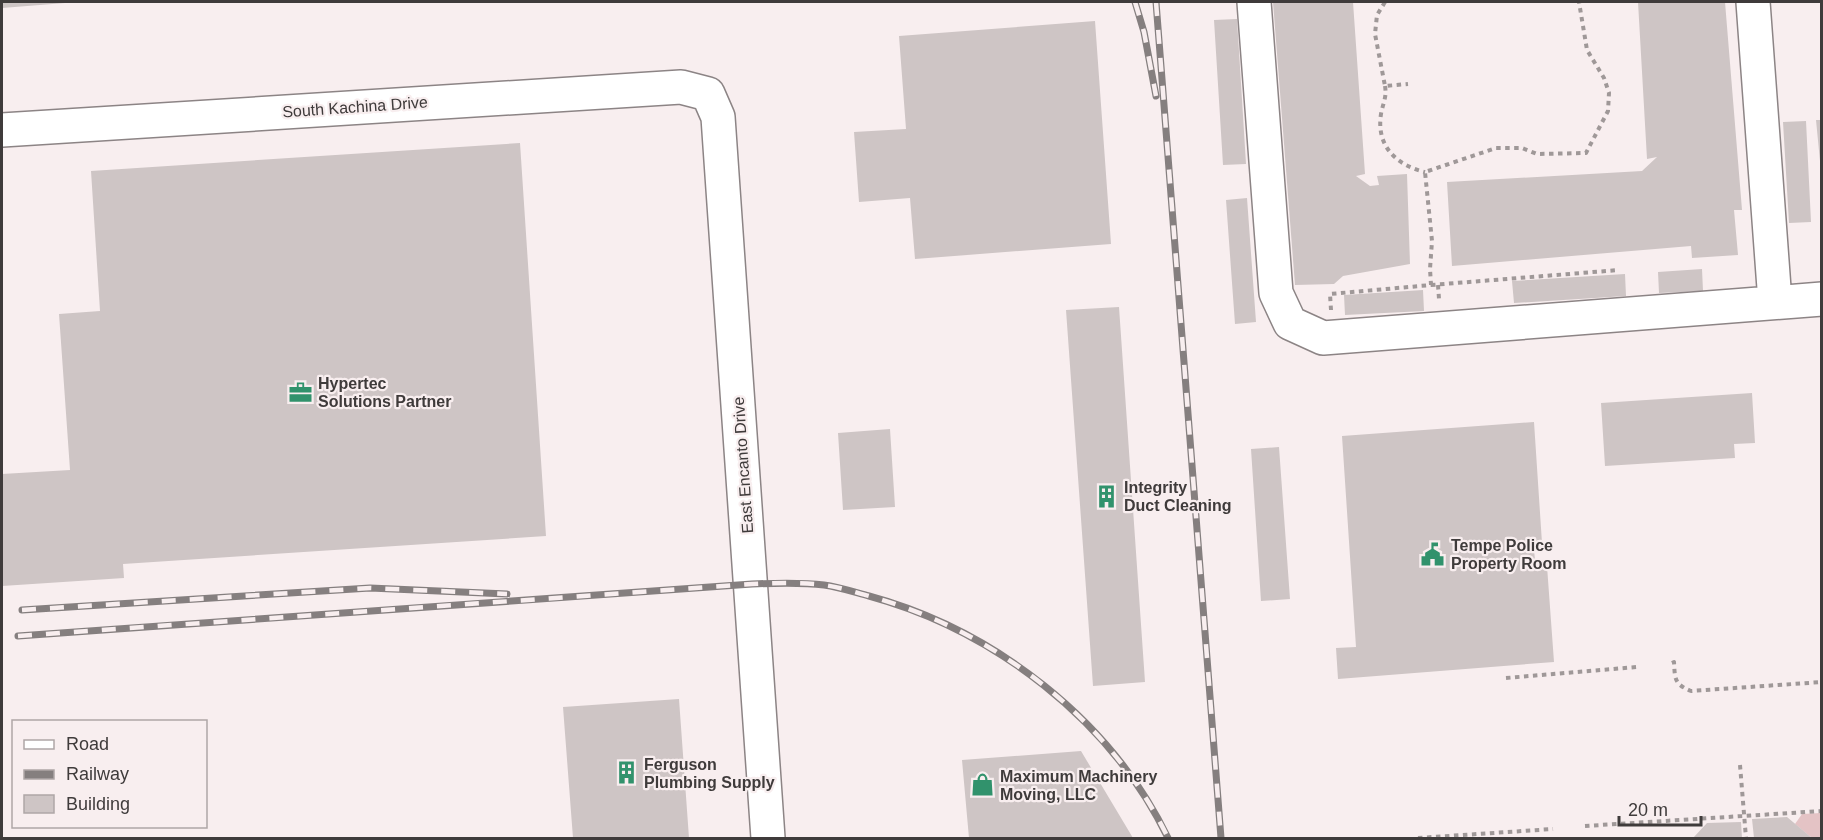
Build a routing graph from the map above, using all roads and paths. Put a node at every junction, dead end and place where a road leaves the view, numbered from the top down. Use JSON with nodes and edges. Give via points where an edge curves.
{"nodes":[{"id":1,"x":1254,"y":2,"type":"edge"},
{"id":2,"x":1385,"y":2,"type":"edge"},
{"id":3,"x":1579,"y":2,"type":"edge"},
{"id":4,"x":1754,"y":2,"type":"edge"},
{"id":5,"x":1408,"y":84,"type":"dead end"},
{"id":6,"x":1385,"y":86,"type":"junction"},
{"id":7,"x":708,"y":94,"type":"joint"},
{"id":8,"x":2,"y":130,"type":"edge"},
{"id":9,"x":1425,"y":172,"type":"junction"},
{"id":10,"x":1619,"y":270,"type":"dead end"},
{"id":11,"x":1431,"y":285,"type":"junction"},
{"id":12,"x":1821,"y":299,"type":"edge"},
{"id":13,"x":1775,"y":302,"type":"junction"},
{"id":14,"x":1331,"y":317,"type":"dead end"},
{"id":15,"x":1672,"y":663,"type":"dead end"},
{"id":16,"x":1637,"y":667,"type":"dead end"},
{"id":17,"x":1506,"y":678,"type":"dead end"},
{"id":18,"x":1821,"y":682,"type":"edge"},
{"id":19,"x":1740,"y":765,"type":"dead end"},
{"id":20,"x":1821,"y":811,"type":"edge"},
{"id":21,"x":1744,"y":816,"type":"junction"},
{"id":22,"x":1585,"y":826,"type":"dead end"},
{"id":23,"x":1553,"y":829,"type":"dead end"},
{"id":24,"x":768,"y":838,"type":"edge"},
{"id":25,"x":1419,"y":838,"type":"edge"},
{"id":26,"x":1746,"y":838,"type":"edge"}],
"edges":[{"from":1,"to":13,"type":"street","via":[[1276,293],[1290,323],[1323,338]]},
{"from":2,"to":6,"type":"path","via":[[1377,15],[1375,34]]},
{"from":3,"to":9,"type":"path","via":[[1587,50],[1609,93],[1608,111],[1586,153],[1537,154],[1522,148],[1496,148]]},
{"from":4,"to":13,"type":"street"},
{"from":5,"to":6,"type":"path"},
{"from":6,"to":9,"type":"path","via":[[1380,132],[1390,154],[1408,168]]},
{"from":7,"to":8,"type":"street","name":"South Kachina Drive","via":[[681,87]]},
{"from":7,"to":24,"type":"street","name":"East Encanto Drive","via":[[718,117]]},
{"from":9,"to":11,"type":"path","via":[[1432,241]]},
{"from":10,"to":11,"type":"path"},
{"from":11,"to":14,"type":"path","via":[[1330,294]]},
{"from":12,"to":13,"type":"street"},
{"from":15,"to":18,"type":"path","via":[[1676,680],[1691,691]]},
{"from":16,"to":17,"type":"path"},
{"from":19,"to":21,"type":"path"},
{"from":20,"to":21,"type":"path"},
{"from":21,"to":22,"type":"path"},
{"from":21,"to":26,"type":"path"},
{"from":23,"to":25,"type":"path"}]}
